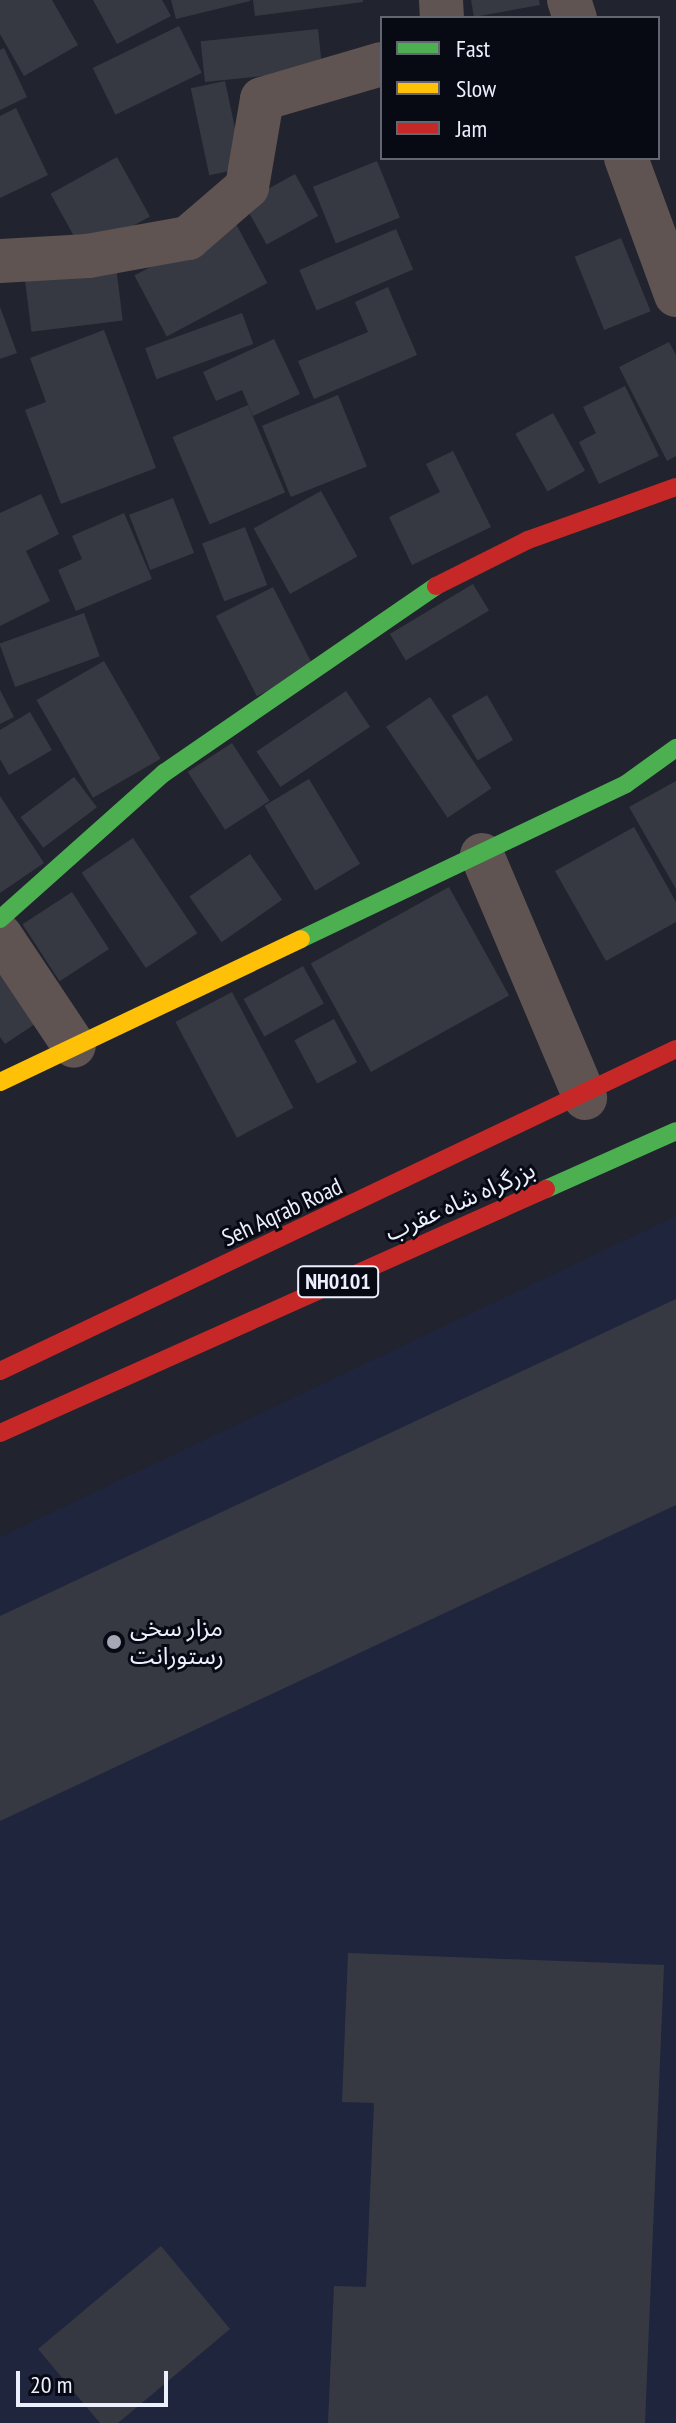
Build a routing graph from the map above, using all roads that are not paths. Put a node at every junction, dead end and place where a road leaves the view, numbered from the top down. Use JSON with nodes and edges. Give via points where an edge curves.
{"nodes":[{"id":1,"x":380,"y":65,"type":"edge"},
{"id":2,"x":627,"y":160,"type":"edge"},
{"id":3,"x":0,"y":261,"type":"edge"},
{"id":4,"x":676,"y":295,"type":"edge"},
{"id":5,"x":676,"y":487,"type":"edge"},
{"id":6,"x":676,"y":748,"type":"edge"},
{"id":7,"x":482,"y":855,"type":"junction"},
{"id":8,"x":0,"y":919,"type":"edge"},
{"id":9,"x":0,"y":935,"type":"edge"},
{"id":10,"x":74,"y":1046,"type":"junction"},
{"id":11,"x":676,"y":1049,"type":"edge"},
{"id":12,"x":0,"y":1082,"type":"edge"},
{"id":13,"x":585,"y":1098,"type":"junction"},
{"id":14,"x":676,"y":1131,"type":"edge"},
{"id":15,"x":0,"y":1371,"type":"edge"},
{"id":16,"x":0,"y":1433,"type":"edge"}],
"edges":[{"from":1,"to":3,"type":"street","via":[[262,99],[247,187],[188,238]]},
{"from":2,"to":4,"type":"street"},
{"from":5,"to":8,"type":"main road","via":[[528,540],[435,587],[164,773]]},
{"from":6,"to":7,"type":"main road","via":[[626,784]]},
{"from":7,"to":10,"type":"main road"},
{"from":7,"to":13,"type":"street"},
{"from":9,"to":10,"type":"street"},
{"from":10,"to":12,"type":"main road"},
{"from":11,"to":13,"type":"main road","number":"NH0101"},
{"from":13,"to":15,"type":"main road","name":"Seh Aqrab Road","number":"NH0101"},
{"from":14,"to":16,"type":"main road","name":"بزرگراه شاه عقرب","number":"NH0101"}]}
